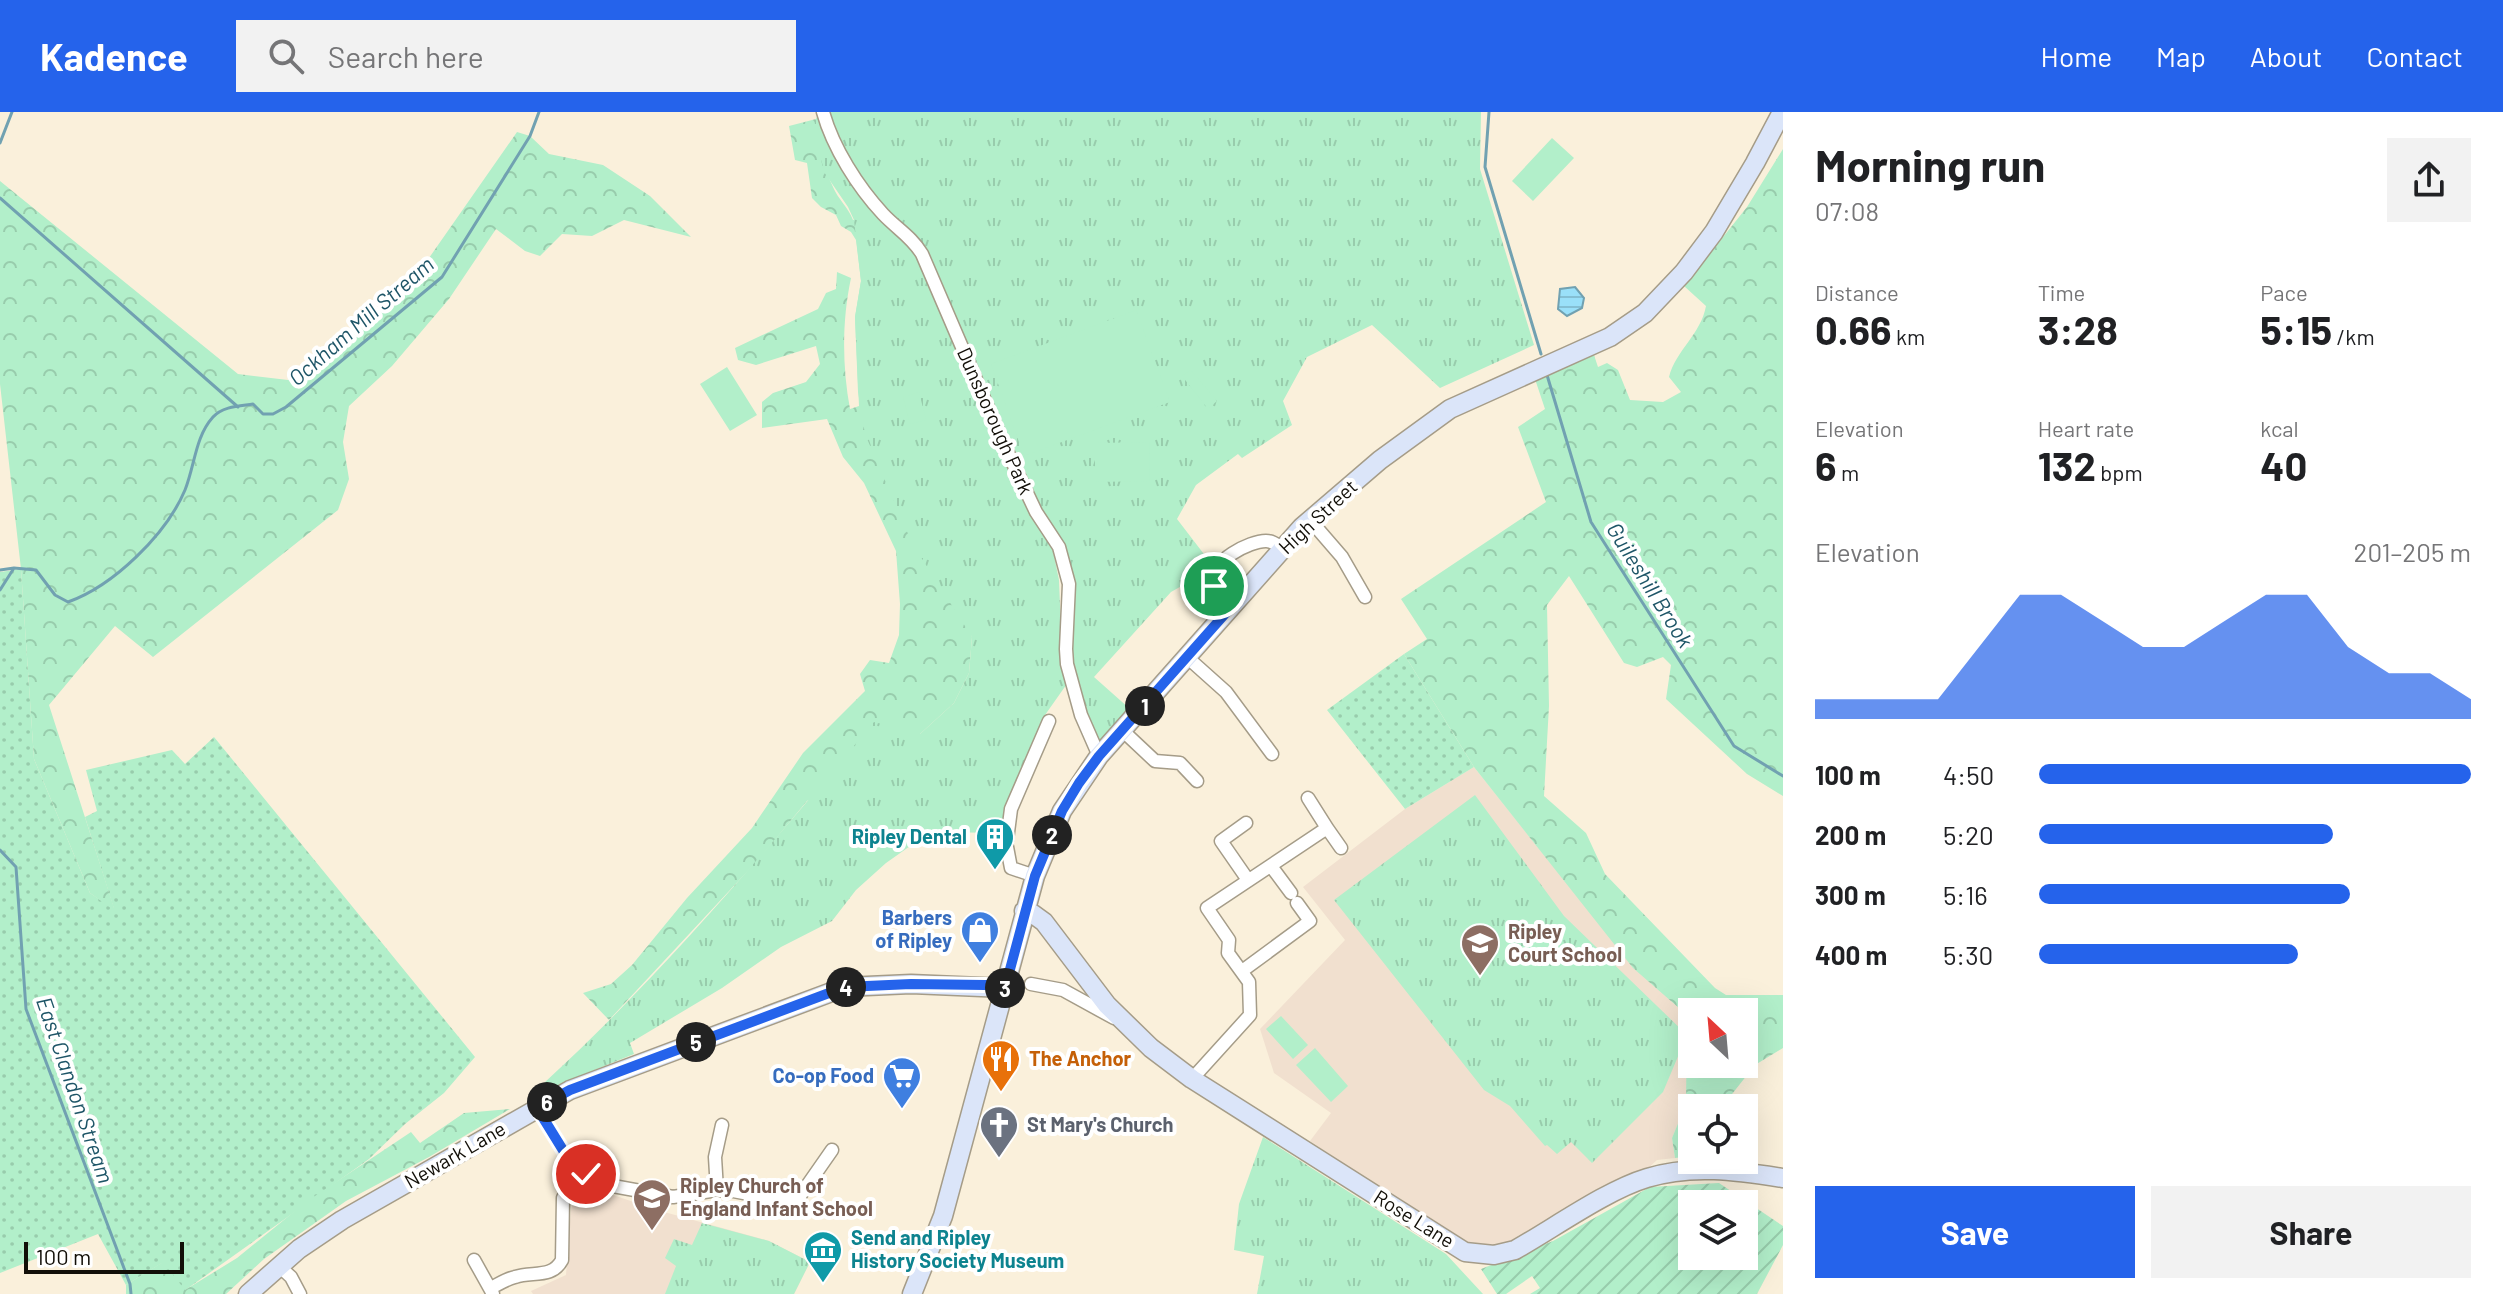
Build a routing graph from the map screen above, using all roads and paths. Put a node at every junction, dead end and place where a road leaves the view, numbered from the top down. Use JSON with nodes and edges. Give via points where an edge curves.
{"nodes":[{"id":1,"x":823,"y":112,"type":"edge"},
{"id":2,"x":1782,"y":112,"type":"edge"},
{"id":3,"x":1310,"y":520,"type":"junction"},
{"id":4,"x":1283,"y":549,"type":"junction"},
{"id":5,"x":1365,"y":597,"type":"dead end"},
{"id":6,"x":1232,"y":606,"type":"junction"},
{"id":7,"x":1188,"y":658,"type":"junction"},
{"id":8,"x":1049,"y":721,"type":"dead end"},
{"id":9,"x":1122,"y":730,"type":"junction"},
{"id":10,"x":1272,"y":754,"type":"dead end"},
{"id":11,"x":1099,"y":756,"type":"junction"},
{"id":12,"x":1197,"y":781,"type":"dead end"},
{"id":13,"x":1308,"y":798,"type":"dead end"},
{"id":14,"x":1246,"y":823,"type":"dead end"},
{"id":15,"x":1327,"y":828,"type":"junction"},
{"id":16,"x":1341,"y":848,"type":"dead end"},
{"id":17,"x":1271,"y":866,"type":"junction"},
{"id":18,"x":1035,"y":876,"type":"junction"},
{"id":19,"x":1248,"y":880,"type":"junction"},
{"id":20,"x":1024,"y":911,"type":"junction"},
{"id":21,"x":1242,"y":971,"type":"junction"},
{"id":22,"x":1082,"y":974,"type":"junction"},
{"id":23,"x":1031,"y":984,"type":"dead end"},
{"id":24,"x":1005,"y":988,"type":"junction"},
{"id":25,"x":1063,"y":990,"type":"junction"},
{"id":26,"x":1124,"y":1023,"type":"junction"},
{"id":27,"x":1192,"y":1079,"type":"junction"},
{"id":28,"x":537,"y":1108,"type":"junction"},
{"id":29,"x":722,"y":1125,"type":"dead end"},
{"id":30,"x":832,"y":1150,"type":"dead end"},
{"id":31,"x":578,"y":1168,"type":"junction"},
{"id":32,"x":1783,"y":1178,"type":"edge"},
{"id":33,"x":717,"y":1190,"type":"junction"},
{"id":34,"x":474,"y":1260,"type":"dead end"},
{"id":35,"x":279,"y":1266,"type":"junction"},
{"id":36,"x":492,"y":1291,"type":"edge"},
{"id":37,"x":248,"y":1294,"type":"edge"},
{"id":38,"x":300,"y":1294,"type":"edge"},
{"id":39,"x":912,"y":1294,"type":"edge"}],
"edges":[{"from":1,"to":11,"type":"street","name":"Dunsborough Park","via":[[863,188],[917,245],[1001,438],[1059,547],[1069,584],[1067,664]]},
{"from":2,"to":3,"type":"main road","name":"High Street","via":[[1727,212],[1684,272],[1629,326],[1435,419]]},
{"from":3,"to":4,"type":"main road","name":"High Street"},
{"from":3,"to":5,"type":"street","via":[[1342,557]]},
{"from":4,"to":6,"type":"main road","name":"High Street"},
{"from":4,"to":6,"type":"street","via":[[1271,542],[1256,543],[1217,568],[1214,586]]},
{"from":6,"to":7,"type":"main road","name":"High Street"},
{"from":7,"to":9,"type":"main road","name":"High Street"},
{"from":7,"to":10,"type":"street","via":[[1226,692]]},
{"from":8,"to":18,"type":"street","via":[[1011,809],[1007,844],[1011,868]]},
{"from":9,"to":11,"type":"main road","name":"High Street"},
{"from":9,"to":12,"type":"street","via":[[1155,761],[1180,763]]},
{"from":11,"to":18,"type":"main road","name":"High Street","via":[[1062,811]]},
{"from":13,"to":15,"type":"street"},
{"from":14,"to":19,"type":"street","via":[[1221,841]]},
{"from":15,"to":16,"type":"street"},
{"from":15,"to":17,"type":"street"},
{"from":17,"to":19,"type":"street"},
{"from":17,"to":21,"type":"street","via":[[1310,921]]},
{"from":18,"to":20,"type":"main road","name":"High Street"},
{"from":19,"to":21,"type":"street","via":[[1207,908]]},
{"from":20,"to":22,"type":"main road","name":"Rose Lane","via":[[1044,922]]},
{"from":20,"to":24,"type":"main road","name":"High Street"},
{"from":21,"to":27,"type":"street","via":[[1249,982],[1250,1015]]},
{"from":22,"to":25,"type":"street"},
{"from":22,"to":26,"type":"main road","name":"Rose Lane"},
{"from":23,"to":25,"type":"street","name":"Rose Lane"},
{"from":24,"to":28,"type":"main road","name":"Newark Lane","via":[[840,988],[570,1090]]},
{"from":24,"to":39,"type":"main road","name":"High Street","via":[[943,1216]]},
{"from":25,"to":26,"type":"street","name":"Rose Lane"},
{"from":26,"to":27,"type":"main road","name":"Rose Lane"},
{"from":27,"to":32,"type":"main road","name":"Rose Lane","via":[[1465,1252],[1494,1255],[1515,1250],[1646,1178],[1700,1169]]},
{"from":28,"to":31,"type":"street"},
{"from":28,"to":35,"type":"main road","name":"Newark Lane","via":[[342,1220]]},
{"from":29,"to":33,"type":"street","via":[[715,1157]]},
{"from":30,"to":33,"type":"street","via":[[795,1203]]},
{"from":31,"to":33,"type":"street","via":[[613,1186],[673,1197]]},
{"from":31,"to":36,"type":"street","via":[[563,1198],[562,1260],[553,1271]]},
{"from":34,"to":36,"type":"street"},
{"from":35,"to":37,"type":"main road","name":"Newark Lane"},
{"from":35,"to":38,"type":"street"}]}
